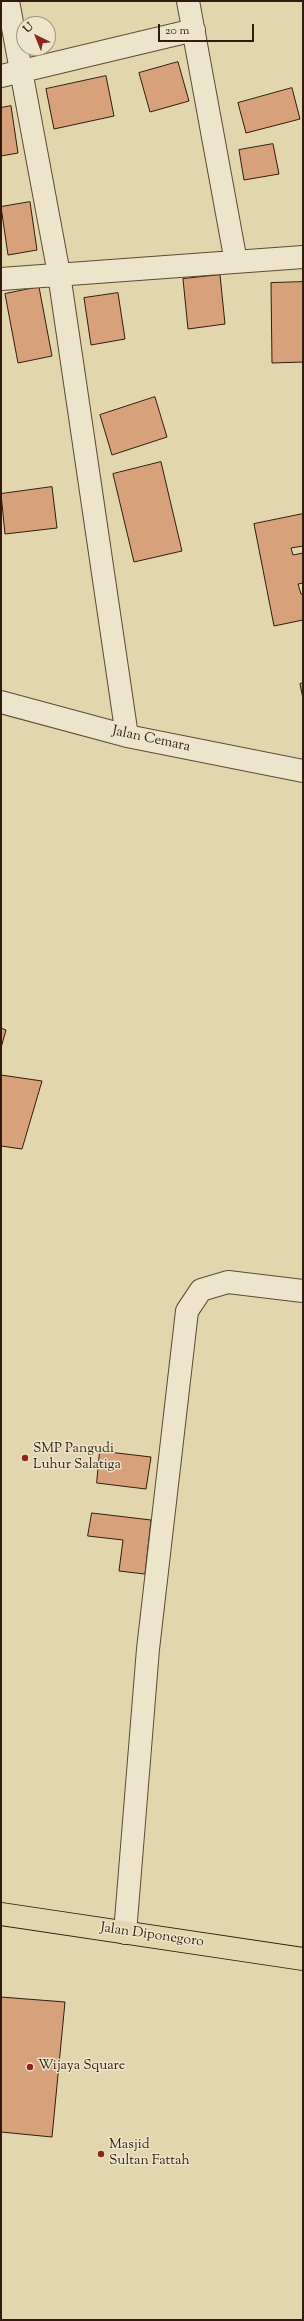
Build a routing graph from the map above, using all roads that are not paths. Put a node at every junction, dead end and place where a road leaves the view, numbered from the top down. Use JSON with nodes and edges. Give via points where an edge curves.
{"nodes":[{"id":1,"x":8,"y":1,"type":"edge"},
{"id":2,"x":188,"y":1,"type":"edge"},
{"id":3,"x":194,"y":30,"type":"junction"},
{"id":4,"x":11,"y":74,"type":"edge"},
{"id":5,"x":303,"y":257,"type":"edge"},
{"id":6,"x":236,"y":262,"type":"junction"},
{"id":7,"x":59,"y":274,"type":"junction"},
{"id":8,"x":1,"y":278,"type":"edge"},
{"id":9,"x":1,"y":702,"type":"edge"},
{"id":10,"x":127,"y":736,"type":"junction"},
{"id":11,"x":303,"y":771,"type":"edge"},
{"id":12,"x":303,"y":1291,"type":"edge"},
{"id":13,"x":1,"y":1914,"type":"edge"},
{"id":14,"x":125,"y":1932,"type":"junction"},
{"id":15,"x":303,"y":1959,"type":"edge"}],
"edges":[{"from":1,"to":4,"type":"street"},
{"from":2,"to":3,"type":"street"},
{"from":3,"to":4,"type":"street"},
{"from":3,"to":6,"type":"street"},
{"from":4,"to":7,"type":"street"},
{"from":5,"to":6,"type":"street"},
{"from":6,"to":7,"type":"street"},
{"from":7,"to":8,"type":"street"},
{"from":7,"to":10,"type":"street"},
{"from":9,"to":10,"type":"street","name":"Jalan Cemara"},
{"from":10,"to":11,"type":"street","name":"Jalan Cemara"},
{"from":12,"to":14,"type":"street","via":[[228,1282],[201,1290],[187,1311],[148,1649]]},
{"from":13,"to":14,"type":"main road","name":"Jalan Diponegoro"},
{"from":14,"to":15,"type":"main road","name":"Jalan Diponegoro"}]}
